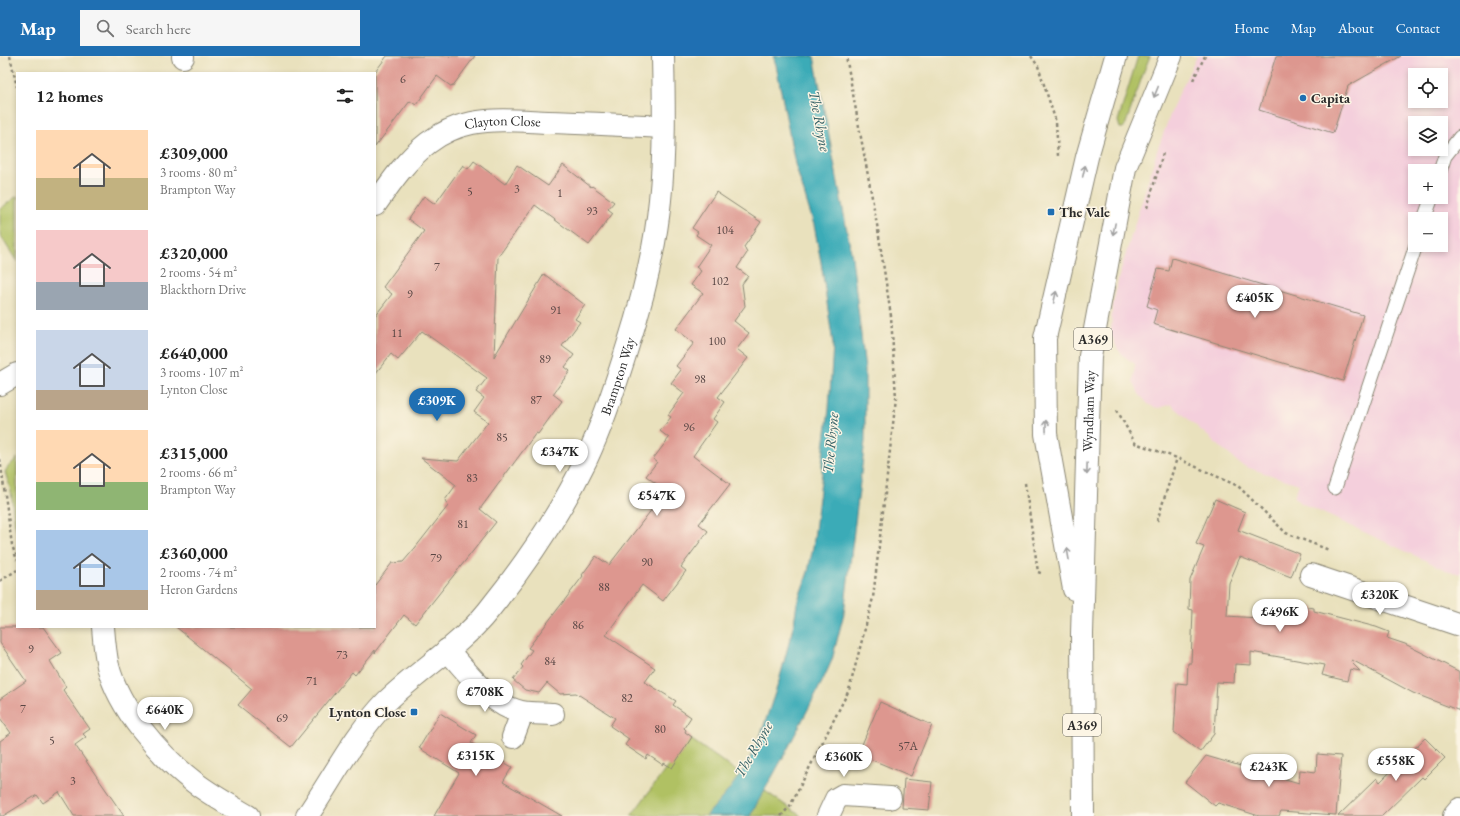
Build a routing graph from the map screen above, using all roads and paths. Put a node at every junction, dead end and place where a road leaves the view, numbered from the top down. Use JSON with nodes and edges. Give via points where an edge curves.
{"nodes":[{"id":1,"x":10,"y":56,"type":"edge"},
{"id":2,"x":662,"y":56,"type":"edge"},
{"id":3,"x":846,"y":56,"type":"edge"},
{"id":4,"x":1031,"y":56,"type":"edge"},
{"id":5,"x":1116,"y":56,"type":"edge"},
{"id":6,"x":1171,"y":56,"type":"edge"},
{"id":7,"x":1205,"y":56,"type":"edge"},
{"id":8,"x":16,"y":83,"type":"edge"},
{"id":9,"x":1191,"y":83,"type":"dead end"},
{"id":10,"x":663,"y":127,"type":"junction"},
{"id":11,"x":1460,"y":137,"type":"edge"},
{"id":12,"x":1164,"y":148,"type":"dead end"},
{"id":13,"x":1058,"y":160,"type":"dead end"},
{"id":14,"x":1442,"y":164,"type":"edge"},
{"id":15,"x":376,"y":204,"type":"edge"},
{"id":16,"x":1146,"y":215,"type":"dead end"},
{"id":17,"x":1414,"y":252,"type":"edge"},
{"id":18,"x":16,"y":375,"type":"edge"},
{"id":19,"x":0,"y":384,"type":"edge"},
{"id":20,"x":0,"y":459,"type":"edge"},
{"id":21,"x":1335,"y":488,"type":"dead end"},
{"id":22,"x":1157,"y":521,"type":"dead end"},
{"id":23,"x":1329,"y":550,"type":"dead end"},
{"id":24,"x":16,"y":557,"type":"edge"},
{"id":25,"x":16,"y":571,"type":"edge"},
{"id":26,"x":1311,"y":575,"type":"dead end"},
{"id":27,"x":0,"y":581,"type":"edge"},
{"id":28,"x":1460,"y":625,"type":"edge"},
{"id":29,"x":103,"y":628,"type":"edge"},
{"id":30,"x":1082,"y":634,"type":"junction"},
{"id":31,"x":448,"y":650,"type":"junction"},
{"id":32,"x":522,"y":712,"type":"junction"},
{"id":33,"x":553,"y":714,"type":"dead end"},
{"id":34,"x":513,"y":737,"type":"dead end"},
{"id":35,"x":890,"y":798,"type":"dead end"},
{"id":36,"x":1460,"y":810,"type":"edge"},
{"id":37,"x":248,"y":816,"type":"edge"},
{"id":38,"x":307,"y":816,"type":"edge"},
{"id":39,"x":781,"y":816,"type":"edge"},
{"id":40,"x":828,"y":816,"type":"edge"},
{"id":41,"x":1082,"y":816,"type":"edge"},
{"id":42,"x":1454,"y":816,"type":"edge"}],
"edges":[{"from":1,"to":8,"type":"path"},
{"from":2,"to":10,"type":"street","name":"Brampton Way"},
{"from":3,"to":39,"type":"path","via":[[878,230],[890,316],[896,398],[873,598],[851,683],[790,806]]},
{"from":4,"to":13,"type":"path","via":[[1038,66],[1056,122]]},
{"from":30,"to":5,"type":"street","name":"Wyndham Way","number":"A369","one_way":true,"via":[[1046,434],[1045,338],[1087,157]]},
{"from":6,"to":30,"type":"street","name":"Wyndham Way","number":"A369","one_way":true,"via":[[1125,168],[1090,356]]},
{"from":7,"to":9,"type":"path"},
{"from":10,"to":15,"type":"street","name":"Clayton Close","via":[[516,120],[485,120],[471,123],[442,134],[417,152],[404,165]]},
{"from":10,"to":31,"type":"street","name":"Brampton Way","via":[[660,202],[647,282],[601,424],[573,486],[533,550],[487,612]]},
{"from":11,"to":14,"type":"lane","via":[[1445,156]]},
{"from":12,"to":16,"type":"path"},
{"from":17,"to":21,"type":"lane"},
{"from":18,"to":19,"type":"street"},
{"from":20,"to":24,"type":"path","via":[[12,545]]},
{"from":22,"to":23,"type":"path","via":[[1177,458],[1238,486],[1286,533]]},
{"from":25,"to":27,"type":"path"},
{"from":26,"to":28,"type":"street"},
{"from":29,"to":37,"type":"street","via":[[104,645],[118,692],[143,731],[184,774]]},
{"from":30,"to":41,"type":"street","name":"Wyndham Way","number":"A369"},
{"from":31,"to":32,"type":"street","via":[[496,700]]},
{"from":31,"to":38,"type":"street","name":"Brampton Way","via":[[397,692],[370,721]]},
{"from":32,"to":33,"type":"street"},
{"from":32,"to":34,"type":"street"},
{"from":35,"to":40,"type":"street","via":[[843,795],[836,799]]},
{"from":36,"to":42,"type":"street"}]}
